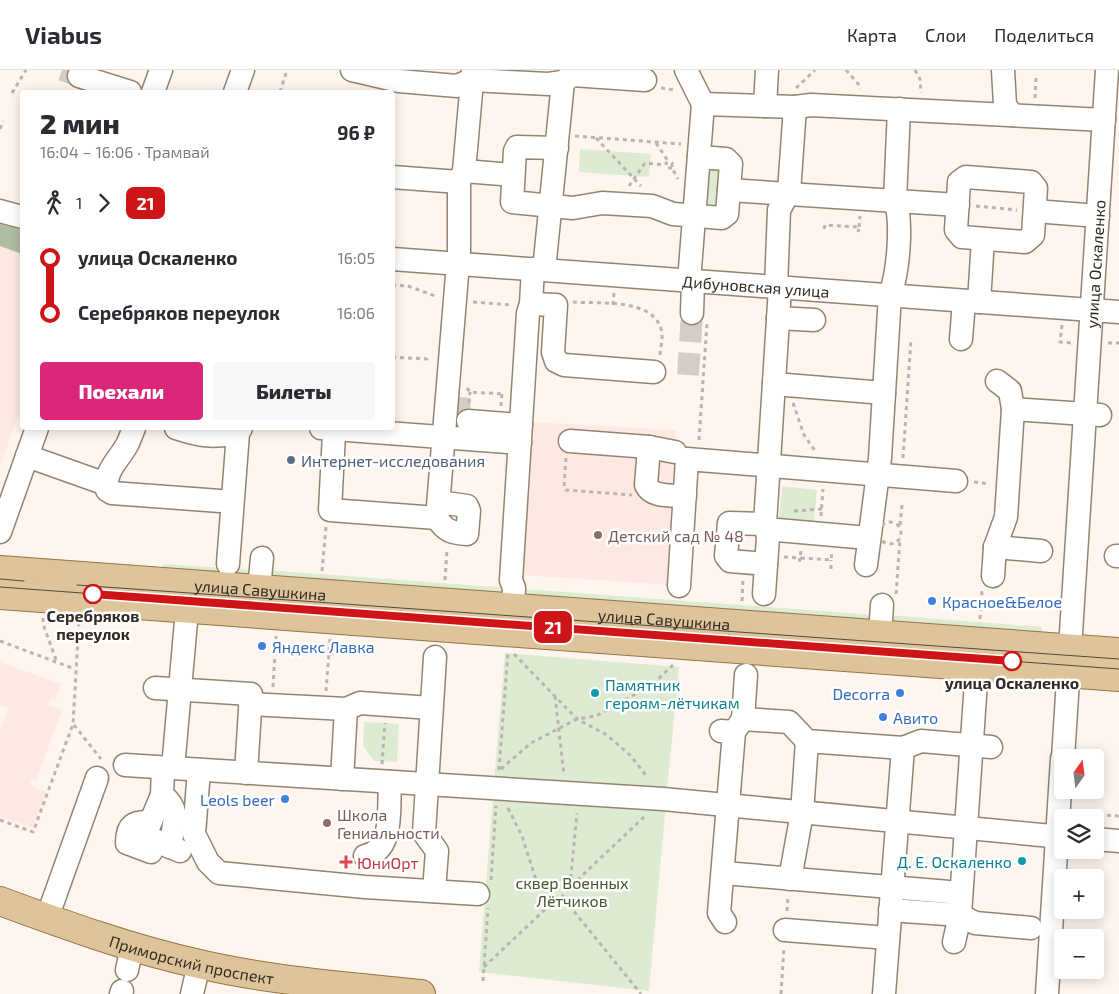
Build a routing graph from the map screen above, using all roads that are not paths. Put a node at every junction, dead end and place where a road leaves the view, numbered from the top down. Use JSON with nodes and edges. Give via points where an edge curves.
{"nodes":[{"id":1,"x":161,"y":70,"type":"edge"},
{"id":2,"x":243,"y":70,"type":"edge"},
{"id":3,"x":352,"y":70,"type":"edge"},
{"id":4,"x":686,"y":70,"type":"edge"},
{"id":5,"x":767,"y":70,"type":"edge"},
{"id":6,"x":1003,"y":70,"type":"edge"},
{"id":7,"x":1107,"y":70,"type":"edge"},
{"id":8,"x":472,"y":75,"type":"edge"},
{"id":9,"x":79,"y":76,"type":"tunnel mouth"},
{"id":10,"x":645,"y":80,"type":"dead end"},
{"id":11,"x":392,"y":81,"type":"edge"},
{"id":12,"x":563,"y":82,"type":"junction"},
{"id":13,"x":124,"y":90,"type":"edge"},
{"id":14,"x":154,"y":90,"type":"edge"},
{"id":15,"x":236,"y":90,"type":"edge"},
{"id":16,"x":703,"y":104,"type":"junction"},
{"id":17,"x":764,"y":106,"type":"junction"},
{"id":18,"x":795,"y":107,"type":"junction"},
{"id":19,"x":900,"y":109,"type":"junction"},
{"id":20,"x":1012,"y":115,"type":"junction"},
{"id":21,"x":1109,"y":117,"type":"edge"},
{"id":22,"x":558,"y":142,"type":"junction"},
{"id":23,"x":699,"y":151,"type":"junction"},
{"id":24,"x":513,"y":175,"type":"junction"},
{"id":25,"x":395,"y":176,"type":"edge"},
{"id":26,"x":462,"y":176,"type":"junction"},
{"id":27,"x":729,"y":190,"type":"junction"},
{"id":28,"x":789,"y":192,"type":"junction"},
{"id":29,"x":896,"y":200,"type":"junction"},
{"id":30,"x":958,"y":205,"type":"junction"},
{"id":31,"x":549,"y":207,"type":"junction"},
{"id":32,"x":0,"y":211,"type":"edge"},
{"id":33,"x":1035,"y":211,"type":"junction"},
{"id":34,"x":20,"y":216,"type":"edge"},
{"id":35,"x":694,"y":216,"type":"junction"},
{"id":36,"x":1098,"y":216,"type":"junction"},
{"id":37,"x":983,"y":239,"type":"junction"},
{"id":38,"x":395,"y":259,"type":"edge"},
{"id":39,"x":458,"y":264,"type":"junction"},
{"id":40,"x":539,"y":269,"type":"junction"},
{"id":41,"x":692,"y":281,"type":"junction"},
{"id":42,"x":778,"y":287,"type":"junction"},
{"id":43,"x":890,"y":295,"type":"junction"},
{"id":44,"x":971,"y":301,"type":"junction"},
{"id":45,"x":522,"y":304,"type":"junction"},
{"id":46,"x":1092,"y":310,"type":"junction"},
{"id":47,"x":1119,"y":312,"type":"edge"},
{"id":48,"x":699,"y":315,"type":"tunnel mouth"},
{"id":49,"x":778,"y":318,"type":"junction"},
{"id":50,"x":814,"y":320,"type":"dead end"},
{"id":51,"x":961,"y":339,"type":"dead end"},
{"id":52,"x":654,"y":372,"type":"road end"},
{"id":53,"x":997,"y":381,"type":"dead end"},
{"id":54,"x":778,"y":384,"type":"junction"},
{"id":55,"x":884,"y":393,"type":"junction"},
{"id":56,"x":1013,"y":409,"type":"junction"},
{"id":57,"x":467,"y":412,"type":"road end"},
{"id":58,"x":1093,"y":415,"type":"junction"},
{"id":59,"x":36,"y":430,"type":"edge"},
{"id":60,"x":133,"y":430,"type":"edge"},
{"id":61,"x":183,"y":430,"type":"edge"},
{"id":62,"x":239,"y":430,"type":"edge"},
{"id":63,"x":330,"y":430,"type":"edge"},
{"id":64,"x":354,"y":430,"type":"edge"},
{"id":65,"x":520,"y":434,"type":"junction"},
{"id":66,"x":444,"y":437,"type":"junction"},
{"id":67,"x":570,"y":441,"type":"road end"},
{"id":68,"x":649,"y":447,"type":"junction"},
{"id":69,"x":675,"y":452,"type":"dead end"},
{"id":70,"x":27,"y":456,"type":"junction"},
{"id":71,"x":769,"y":465,"type":"junction"},
{"id":72,"x":877,"y":474,"type":"junction"},
{"id":73,"x":956,"y":481,"type":"road end"},
{"id":74,"x":106,"y":484,"type":"junction"},
{"id":75,"x":684,"y":496,"type":"junction"},
{"id":76,"x":220,"y":502,"type":"dead end"},
{"id":77,"x":766,"y":527,"type":"junction"},
{"id":78,"x":0,"y":532,"type":"edge"},
{"id":79,"x":868,"y":538,"type":"junction"},
{"id":80,"x":995,"y":547,"type":"junction"},
{"id":81,"x":1041,"y":550,"type":"dead end"},
{"id":82,"x":262,"y":558,"type":"dead end"},
{"id":83,"x":228,"y":564,"type":"dead end"},
{"id":84,"x":766,"y":564,"type":"junction"},
{"id":85,"x":866,"y":565,"type":"dead end"},
{"id":86,"x":0,"y":570,"type":"edge"},
{"id":87,"x":993,"y":576,"type":"road end"},
{"id":88,"x":679,"y":586,"type":"dead end"},
{"id":89,"x":259,"y":589,"type":"junction"},
{"id":90,"x":764,"y":594,"type":"dead end"},
{"id":91,"x":0,"y":595,"type":"edge"},
{"id":92,"x":889,"y":601,"type":"road end"},
{"id":93,"x":513,"y":608,"type":"junction"},
{"id":94,"x":187,"y":610,"type":"junction"},
{"id":95,"x":880,"y":635,"type":"junction"},
{"id":96,"x":1119,"y":652,"type":"edge"},
{"id":97,"x":435,"y":657,"type":"dead end"},
{"id":98,"x":1069,"y":661,"type":"junction"},
{"id":99,"x":977,"y":667,"type":"junction"},
{"id":100,"x":746,"y":675,"type":"dead end"},
{"id":101,"x":1119,"y":677,"type":"edge"},
{"id":102,"x":155,"y":688,"type":"dead end"},
{"id":103,"x":180,"y":690,"type":"junction"},
{"id":104,"x":261,"y":704,"type":"junction"},
{"id":105,"x":336,"y":708,"type":"junction"},
{"id":106,"x":432,"y":708,"type":"junction"},
{"id":107,"x":732,"y":727,"type":"junction"},
{"id":108,"x":807,"y":741,"type":"junction"},
{"id":109,"x":981,"y":746,"type":"junction"},
{"id":110,"x":903,"y":748,"type":"junction"},
{"id":111,"x":1064,"y":749,"type":"edge"},
{"id":112,"x":125,"y":765,"type":"dead end"},
{"id":113,"x":168,"y":768,"type":"junction"},
{"id":114,"x":100,"y":770,"type":"road end"},
{"id":115,"x":199,"y":770,"type":"junction"},
{"id":116,"x":246,"y":773,"type":"junction"},
{"id":117,"x":342,"y":779,"type":"junction"},
{"id":118,"x":386,"y":782,"type":"junction"},
{"id":119,"x":426,"y":784,"type":"junction"},
{"id":120,"x":162,"y":795,"type":"junction"},
{"id":121,"x":728,"y":806,"type":"junction"},
{"id":122,"x":802,"y":813,"type":"junction"},
{"id":123,"x":898,"y":822,"type":"junction"},
{"id":124,"x":966,"y":828,"type":"junction"},
{"id":125,"x":1054,"y":836,"type":"edge"},
{"id":126,"x":1104,"y":839,"type":"edge"},
{"id":127,"x":1119,"y":840,"type":"edge"},
{"id":128,"x":365,"y":856,"type":"dead end"},
{"id":129,"x":1058,"y":859,"type":"edge"},
{"id":130,"x":724,"y":873,"type":"junction"},
{"id":131,"x":790,"y":879,"type":"junction"},
{"id":132,"x":892,"y":887,"type":"junction"},
{"id":133,"x":434,"y":891,"type":"junction"},
{"id":134,"x":961,"y":893,"type":"junction"},
{"id":135,"x":478,"y":894,"type":"dead end"},
{"id":136,"x":0,"y":901,"type":"edge"},
{"id":137,"x":890,"y":910,"type":"junction"},
{"id":138,"x":960,"y":915,"type":"junction"},
{"id":139,"x":47,"y":918,"type":"junction"},
{"id":140,"x":725,"y":922,"type":"dead end"},
{"id":141,"x":1031,"y":928,"type":"dead end"},
{"id":142,"x":785,"y":930,"type":"road end"},
{"id":143,"x":888,"y":938,"type":"junction"},
{"id":144,"x":954,"y":942,"type":"dead end"},
{"id":145,"x":199,"y":964,"type":"junction"},
{"id":146,"x":371,"y":991,"type":"edge"},
{"id":147,"x":192,"y":994,"type":"edge"},
{"id":148,"x":421,"y":994,"type":"edge"},
{"id":149,"x":884,"y":994,"type":"edge"},
{"id":150,"x":1047,"y":994,"type":"edge"}],
"edges":[{"from":1,"to":14,"type":"street"},
{"from":2,"to":15,"type":"street"},
{"from":3,"to":11,"type":"street"},
{"from":4,"to":16,"type":"street"},
{"from":5,"to":17,"type":"street"},
{"from":6,"to":20,"type":"street","via":[[1005,105]]},
{"from":7,"to":21,"type":"street","name":"улица Оскаленко"},
{"from":8,"to":11,"type":"street","via":[[457,86]]},
{"from":8,"to":12,"type":"street","via":[[548,84]]},
{"from":8,"to":26,"type":"street"},
{"from":9,"to":13,"type":"street"},
{"from":10,"to":12,"type":"street","via":[[572,75]]},
{"from":12,"to":22,"type":"street"},
{"from":16,"to":17,"type":"street"},
{"from":16,"to":23,"type":"street"},
{"from":17,"to":18,"type":"street"},
{"from":18,"to":19,"type":"street","via":[[811,104]]},
{"from":18,"to":28,"type":"street"},
{"from":19,"to":20,"type":"street"},
{"from":19,"to":29,"type":"street"},
{"from":20,"to":21,"type":"street"},
{"from":21,"to":36,"type":"street","name":"улица Оскаленко"},
{"from":22,"to":24,"type":"street","via":[[517,147]]},
{"from":22,"to":31,"type":"street"},
{"from":23,"to":27,"type":"street","via":[[726,159],[731,164]]},
{"from":23,"to":35,"type":"street"},
{"from":24,"to":26,"type":"street"},
{"from":24,"to":31,"type":"street","via":[[512,202]]},
{"from":25,"to":26,"type":"street"},
{"from":26,"to":39,"type":"street"},
{"from":27,"to":28,"type":"street"},
{"from":27,"to":35,"type":"street","via":[[727,214],[722,218]]},
{"from":28,"to":29,"type":"street"},
{"from":28,"to":42,"type":"street","via":[[780,210]]},
{"from":29,"to":30,"type":"street"},
{"from":29,"to":43,"type":"street","via":[[899,212],[894,284]]},
{"from":30,"to":33,"type":"street","via":[[959,182],[966,177],[1031,182],[1036,188]]},
{"from":30,"to":37,"type":"street","via":[[956,230],[962,237]]},
{"from":31,"to":35,"type":"street","via":[[573,208],[602,203],[652,206],[672,214]]},
{"from":31,"to":40,"type":"street"},
{"from":32,"to":34,"type":"street"},
{"from":33,"to":36,"type":"street"},
{"from":33,"to":37,"type":"street","via":[[1033,235],[1025,242]]},
{"from":35,"to":41,"type":"street"},
{"from":36,"to":46,"type":"street","name":"улица Оскаленко"},
{"from":37,"to":44,"type":"street"},
{"from":38,"to":39,"type":"street","name":"Дибуновская улица"},
{"from":39,"to":40,"type":"street","name":"Дибуновская улица"},
{"from":39,"to":66,"type":"street","via":[[445,302]]},
{"from":40,"to":41,"type":"street","name":"Дибуновская улица"},
{"from":40,"to":45,"type":"street"},
{"from":41,"to":42,"type":"street","name":"Дибуновская улица"},
{"from":41,"to":48,"type":"street"},
{"from":42,"to":43,"type":"street","name":"Дибуновская улица"},
{"from":42,"to":49,"type":"street"},
{"from":43,"to":44,"type":"street","name":"Дибуновская улица"},
{"from":43,"to":55,"type":"street"},
{"from":44,"to":46,"type":"street","name":"Дибуновская улица"},
{"from":44,"to":51,"type":"street"},
{"from":45,"to":52,"type":"street","via":[[556,305],[552,352],[556,361],[564,365]]},
{"from":45,"to":65,"type":"street","via":[[528,313]]},
{"from":46,"to":47,"type":"street","name":"Дибуновская улица"},
{"from":46,"to":58,"type":"street","name":"улица Оскаленко"},
{"from":49,"to":50,"type":"street"},
{"from":49,"to":54,"type":"street"},
{"from":53,"to":56,"type":"street","via":[[1010,391]]},
{"from":54,"to":55,"type":"street"},
{"from":54,"to":71,"type":"street"},
{"from":55,"to":72,"type":"street"},
{"from":56,"to":58,"type":"street"},
{"from":56,"to":80,"type":"street","via":[[1006,517]]},
{"from":57,"to":65,"type":"street"},
{"from":58,"to":98,"type":"street","name":"улица Оскаленко","via":[[1084,554]]},
{"from":59,"to":70,"type":"street"},
{"from":60,"to":74,"type":"street","via":[[128,444],[113,463]]},
{"from":61,"to":62,"type":"street","via":[[207,437]]},
{"from":62,"to":83,"type":"street"},
{"from":63,"to":66,"type":"street","via":[[334,434],[330,510],[441,517]]},
{"from":64,"to":66,"type":"street"},
{"from":65,"to":66,"type":"street"},
{"from":65,"to":93,"type":"street","via":[[511,580]]},
{"from":67,"to":68,"type":"street"},
{"from":68,"to":69,"type":"street"},
{"from":68,"to":75,"type":"street","via":[[646,485],[649,491]]},
{"from":70,"to":74,"type":"street"},
{"from":70,"to":78,"type":"street"},
{"from":71,"to":72,"type":"street"},
{"from":71,"to":75,"type":"street","via":[[687,459]]},
{"from":71,"to":77,"type":"street"},
{"from":72,"to":73,"type":"street"},
{"from":72,"to":79,"type":"street"},
{"from":74,"to":76,"type":"street","via":[[112,493]]},
{"from":75,"to":88,"type":"street"},
{"from":77,"to":79,"type":"street"},
{"from":77,"to":84,"type":"street"},
{"from":77,"to":84,"type":"street","via":[[729,522],[726,556],[730,561]]},
{"from":79,"to":85,"type":"street"},
{"from":80,"to":81,"type":"street"},
{"from":80,"to":87,"type":"street"},
{"from":82,"to":89,"type":"street"},
{"from":84,"to":90,"type":"street"},
{"from":86,"to":89,"type":"main road","name":"улица Савушкина"},
{"from":89,"to":93,"type":"main road","name":"улица Савушкина"},
{"from":91,"to":94,"type":"main road","name":"улица Савушкина"},
{"from":92,"to":95,"type":"street"},
{"from":93,"to":95,"type":"main road","name":"улица Савушкина"},
{"from":94,"to":99,"type":"main road","name":"улица Савушкина"},
{"from":94,"to":103,"type":"street"},
{"from":95,"to":98,"type":"main road","name":"улица Савушкина"},
{"from":96,"to":98,"type":"main road","name":"улица Савушкина"},
{"from":97,"to":106,"type":"street"},
{"from":98,"to":99,"type":"main road","name":"улица Савушкина"},
{"from":98,"to":101,"type":"main road","name":"улица Савушкина"},
{"from":98,"to":111,"type":"street","name":"улица Оскаленко"},
{"from":99,"to":109,"type":"street"},
{"from":100,"to":107,"type":"street"},
{"from":102,"to":103,"type":"street"},
{"from":103,"to":104,"type":"street","via":[[251,694]]},
{"from":103,"to":113,"type":"street"},
{"from":104,"to":105,"type":"street"},
{"from":104,"to":116,"type":"street"},
{"from":105,"to":106,"type":"street","via":[[360,703]]},
{"from":105,"to":117,"type":"street"},
{"from":106,"to":119,"type":"street"},
{"from":107,"to":108,"type":"street","via":[[789,722]]},
{"from":107,"to":121,"type":"street"},
{"from":108,"to":110,"type":"street"},
{"from":108,"to":122,"type":"street"},
{"from":109,"to":110,"type":"street","via":[[921,741]]},
{"from":109,"to":124,"type":"street"},
{"from":110,"to":123,"type":"street"},
{"from":112,"to":113,"type":"street"},
{"from":113,"to":115,"type":"street"},
{"from":113,"to":120,"type":"street"},
{"from":114,"to":139,"type":"street"},
{"from":115,"to":116,"type":"street"},
{"from":115,"to":133,"type":"street","via":[[194,834],[208,862],[219,873],[365,888]]},
{"from":116,"to":117,"type":"street","via":[[290,783]]},
{"from":117,"to":118,"type":"street"},
{"from":118,"to":119,"type":"street"},
{"from":118,"to":128,"type":"street","via":[[387,835],[375,854]]},
{"from":119,"to":121,"type":"street"},
{"from":119,"to":133,"type":"street","via":[[424,833],[437,851]]},
{"from":120,"to":120,"type":"street","via":[[164,840],[175,813],[172,803]]},
{"from":121,"to":122,"type":"street","via":[[778,818]]},
{"from":121,"to":130,"type":"street"},
{"from":122,"to":123,"type":"street"},
{"from":122,"to":131,"type":"street"},
{"from":123,"to":124,"type":"street"},
{"from":123,"to":132,"type":"street"},
{"from":124,"to":125,"type":"street"},
{"from":124,"to":134,"type":"street"},
{"from":126,"to":127,"type":"street"},
{"from":129,"to":150,"type":"street","name":"улица Оскаленко"},
{"from":130,"to":131,"type":"street"},
{"from":130,"to":140,"type":"street","via":[[719,913]]},
{"from":131,"to":132,"type":"street"},
{"from":132,"to":134,"type":"street"},
{"from":132,"to":137,"type":"street"},
{"from":133,"to":135,"type":"street"},
{"from":134,"to":138,"type":"street"},
{"from":136,"to":139,"type":"main road","name":"Приморский проспект"},
{"from":137,"to":138,"type":"street"},
{"from":137,"to":143,"type":"street"},
{"from":138,"to":141,"type":"street","via":[[975,923]]},
{"from":138,"to":144,"type":"street"},
{"from":139,"to":145,"type":"main road","name":"Приморский проспект","via":[[129,958]]},
{"from":142,"to":143,"type":"street"},
{"from":143,"to":149,"type":"street"},
{"from":145,"to":146,"type":"main road","name":"Приморский проспект","via":[[290,981]]},
{"from":145,"to":147,"type":"street"},
{"from":146,"to":148,"type":"main road","name":"Приморский проспект"}]}
